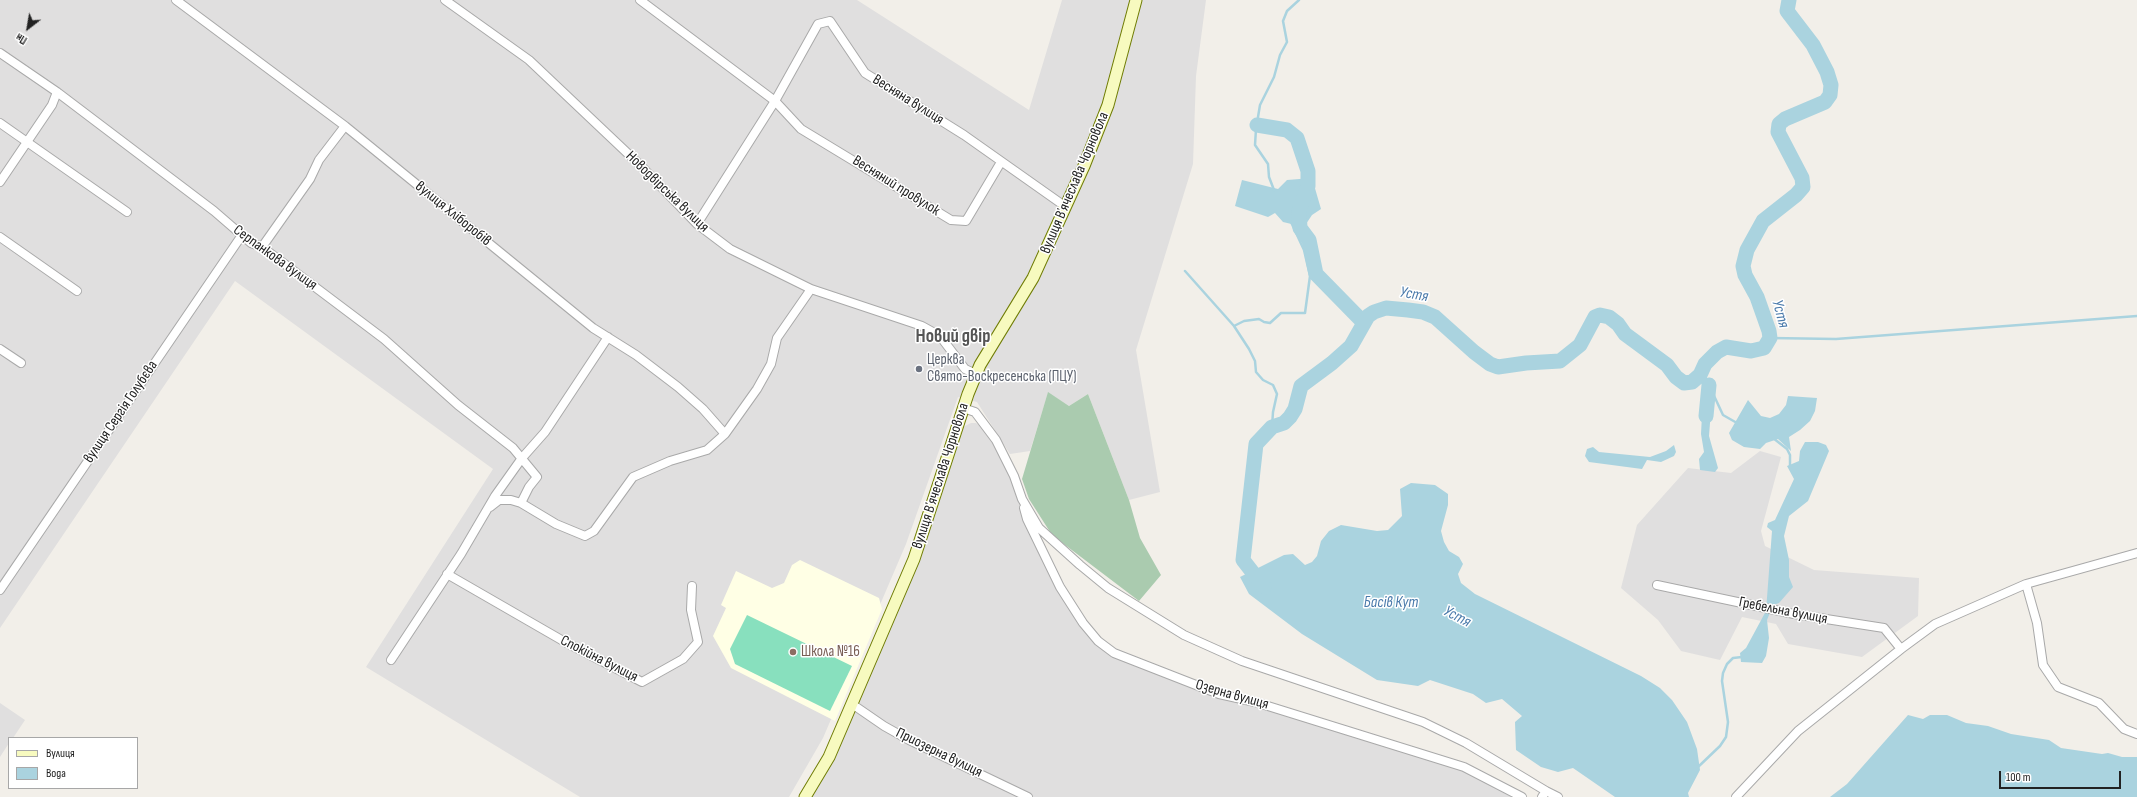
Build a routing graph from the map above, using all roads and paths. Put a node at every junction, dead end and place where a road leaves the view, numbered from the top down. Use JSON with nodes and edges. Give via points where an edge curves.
{"nodes":[{"id":1,"x":176,"y":0,"type":"edge"},
{"id":2,"x":445,"y":0,"type":"edge"},
{"id":3,"x":640,"y":0,"type":"edge"},
{"id":4,"x":1136,"y":0,"type":"edge"},
{"id":5,"x":0,"y":53,"type":"edge"},
{"id":6,"x":56,"y":92,"type":"junction"},
{"id":7,"x":775,"y":101,"type":"junction"},
{"id":8,"x":0,"y":123,"type":"edge"},
{"id":9,"x":345,"y":126,"type":"junction"},
{"id":10,"x":28,"y":142,"type":"junction"},
{"id":11,"x":1001,"y":162,"type":"junction"},
{"id":12,"x":0,"y":182,"type":"edge"},
{"id":13,"x":1066,"y":207,"type":"junction"},
{"id":14,"x":127,"y":212,"type":"dead end"},
{"id":15,"x":697,"y":224,"type":"junction"},
{"id":16,"x":242,"y":235,"type":"junction"},
{"id":17,"x":0,"y":237,"type":"edge"},
{"id":18,"x":262,"y":247,"type":"junction"},
{"id":19,"x":811,"y":289,"type":"junction"},
{"id":20,"x":77,"y":291,"type":"dead end"},
{"id":21,"x":608,"y":337,"type":"junction"},
{"id":22,"x":0,"y":349,"type":"edge"},
{"id":23,"x":21,"y":363,"type":"dead end"},
{"id":24,"x":976,"y":374,"type":"junction"},
{"id":25,"x":963,"y":408,"type":"junction"},
{"id":26,"x":725,"y":434,"type":"junction"},
{"id":27,"x":522,"y":458,"type":"junction"},
{"id":28,"x":1022,"y":499,"type":"junction"},
{"id":29,"x":521,"y":503,"type":"junction"},
{"id":30,"x":490,"y":507,"type":"junction"},
{"id":31,"x":2137,"y":553,"type":"edge"},
{"id":32,"x":447,"y":574,"type":"junction"},
{"id":33,"x":2026,"y":584,"type":"junction"},
{"id":34,"x":1657,"y":585,"type":"dead end"},
{"id":35,"x":692,"y":586,"type":"dead end"},
{"id":36,"x":0,"y":590,"type":"edge"},
{"id":37,"x":1901,"y":649,"type":"junction"},
{"id":38,"x":391,"y":660,"type":"dead end"},
{"id":39,"x":852,"y":704,"type":"junction"},
{"id":40,"x":2137,"y":734,"type":"edge"},
{"id":41,"x":1544,"y":794,"type":"edge"},
{"id":42,"x":805,"y":797,"type":"edge"},
{"id":43,"x":1028,"y":797,"type":"edge"},
{"id":44,"x":1522,"y":797,"type":"edge"},
{"id":45,"x":1558,"y":797,"type":"edge"},
{"id":46,"x":1736,"y":797,"type":"edge"}],
"edges":[{"from":1,"to":9,"type":"street","name":"вулиця Хліборобів"},
{"from":2,"to":15,"type":"street","name":"Новодвірська вулиця","via":[[529,60],[641,166]]},
{"from":3,"to":7,"type":"street"},
{"from":4,"to":13,"type":"main road","name":"вулиця Вʼячеслава Чорновола","via":[[1108,105]]},
{"from":5,"to":6,"type":"street","name":"Серпанкова вулиця"},
{"from":6,"to":10,"type":"street","via":[[52,105]]},
{"from":6,"to":16,"type":"street","name":"Серпанкова вулиця"},
{"from":7,"to":11,"type":"street","name":"Весняний провулок","via":[[801,129],[951,220],[966,221]]},
{"from":7,"to":11,"type":"street","name":"Весняна вулиця","via":[[818,24],[830,21],[865,73],[958,131]]},
{"from":7,"to":15,"type":"street"},
{"from":8,"to":10,"type":"street"},
{"from":9,"to":18,"type":"street","via":[[319,160],[310,179]]},
{"from":9,"to":21,"type":"street","name":"вулиця Хліборобів","via":[[593,328]]},
{"from":10,"to":12,"type":"street"},
{"from":10,"to":14,"type":"street"},
{"from":11,"to":13,"type":"street","name":"Весняна вулиця"},
{"from":13,"to":24,"type":"main road","name":"вулиця Вʼячеслава Чорновола","via":[[1033,278],[990,345]]},
{"from":15,"to":19,"type":"street","name":"Новодвірська вулиця","via":[[730,249]]},
{"from":16,"to":18,"type":"street","name":"Серпанкова вулиця","via":[[251,243]]},
{"from":16,"to":36,"type":"street","name":"вулиця Сергія Голубєва"},
{"from":17,"to":20,"type":"street"},
{"from":18,"to":27,"type":"street","name":"Серпанкова вулиця","via":[[384,339]]},
{"from":19,"to":24,"type":"street","name":"Новодвірська вулиця","via":[[922,326],[940,336],[965,369]]},
{"from":19,"to":26,"type":"street","via":[[777,338],[771,364],[757,389]]},
{"from":21,"to":26,"type":"street","name":"вулиця Хліборобів","via":[[636,355],[683,392],[703,409]]},
{"from":21,"to":27,"type":"street","via":[[544,432]]},
{"from":22,"to":23,"type":"street"},
{"from":24,"to":25,"type":"main road","name":"вулиця Вʼячеслава Чорновола"},
{"from":25,"to":28,"type":"street","via":[[976,412],[996,440]]},
{"from":25,"to":39,"type":"main road","name":"вулиця Вʼячеслава Чорновола","via":[[914,559]]},
{"from":26,"to":29,"type":"street","via":[[707,450],[670,461],[633,477],[594,531],[585,536],[556,524]]},
{"from":27,"to":29,"type":"street","name":"Серпанкова вулиця","via":[[537,477]]},
{"from":27,"to":30,"type":"street","via":[[494,496]]},
{"from":28,"to":41,"type":"street","via":[[1039,528],[1080,565],[1108,588],[1184,635],[1242,661],[1423,722],[1466,743]]},
{"from":28,"to":44,"type":"street","name":"Озерна вулиця","via":[[1027,519],[1060,587],[1083,623],[1114,653],[1219,694],[1255,702],[1464,767]]},
{"from":29,"to":30,"type":"street","via":[[499,500]]},
{"from":30,"to":32,"type":"street"},
{"from":31,"to":33,"type":"street"},
{"from":32,"to":35,"type":"street","name":"Спокійна вулиця","via":[[565,642],[642,682],[683,659],[698,642],[691,610]]},
{"from":32,"to":38,"type":"street"},
{"from":33,"to":37,"type":"street","via":[[1935,624]]},
{"from":33,"to":40,"type":"street","via":[[2037,623],[2042,665],[2058,687],[2099,702],[2124,729]]},
{"from":34,"to":37,"type":"street","name":"Гребельна вулиця","via":[[1763,608],[1884,628]]},
{"from":37,"to":46,"type":"street","via":[[1798,731]]},
{"from":39,"to":42,"type":"main road","name":"вулиця Вʼячеслава Чорновола","via":[[829,757]]},
{"from":39,"to":43,"type":"street","name":"Приозерна вулиця","via":[[909,740]]},
{"from":41,"to":45,"type":"street"}]}
